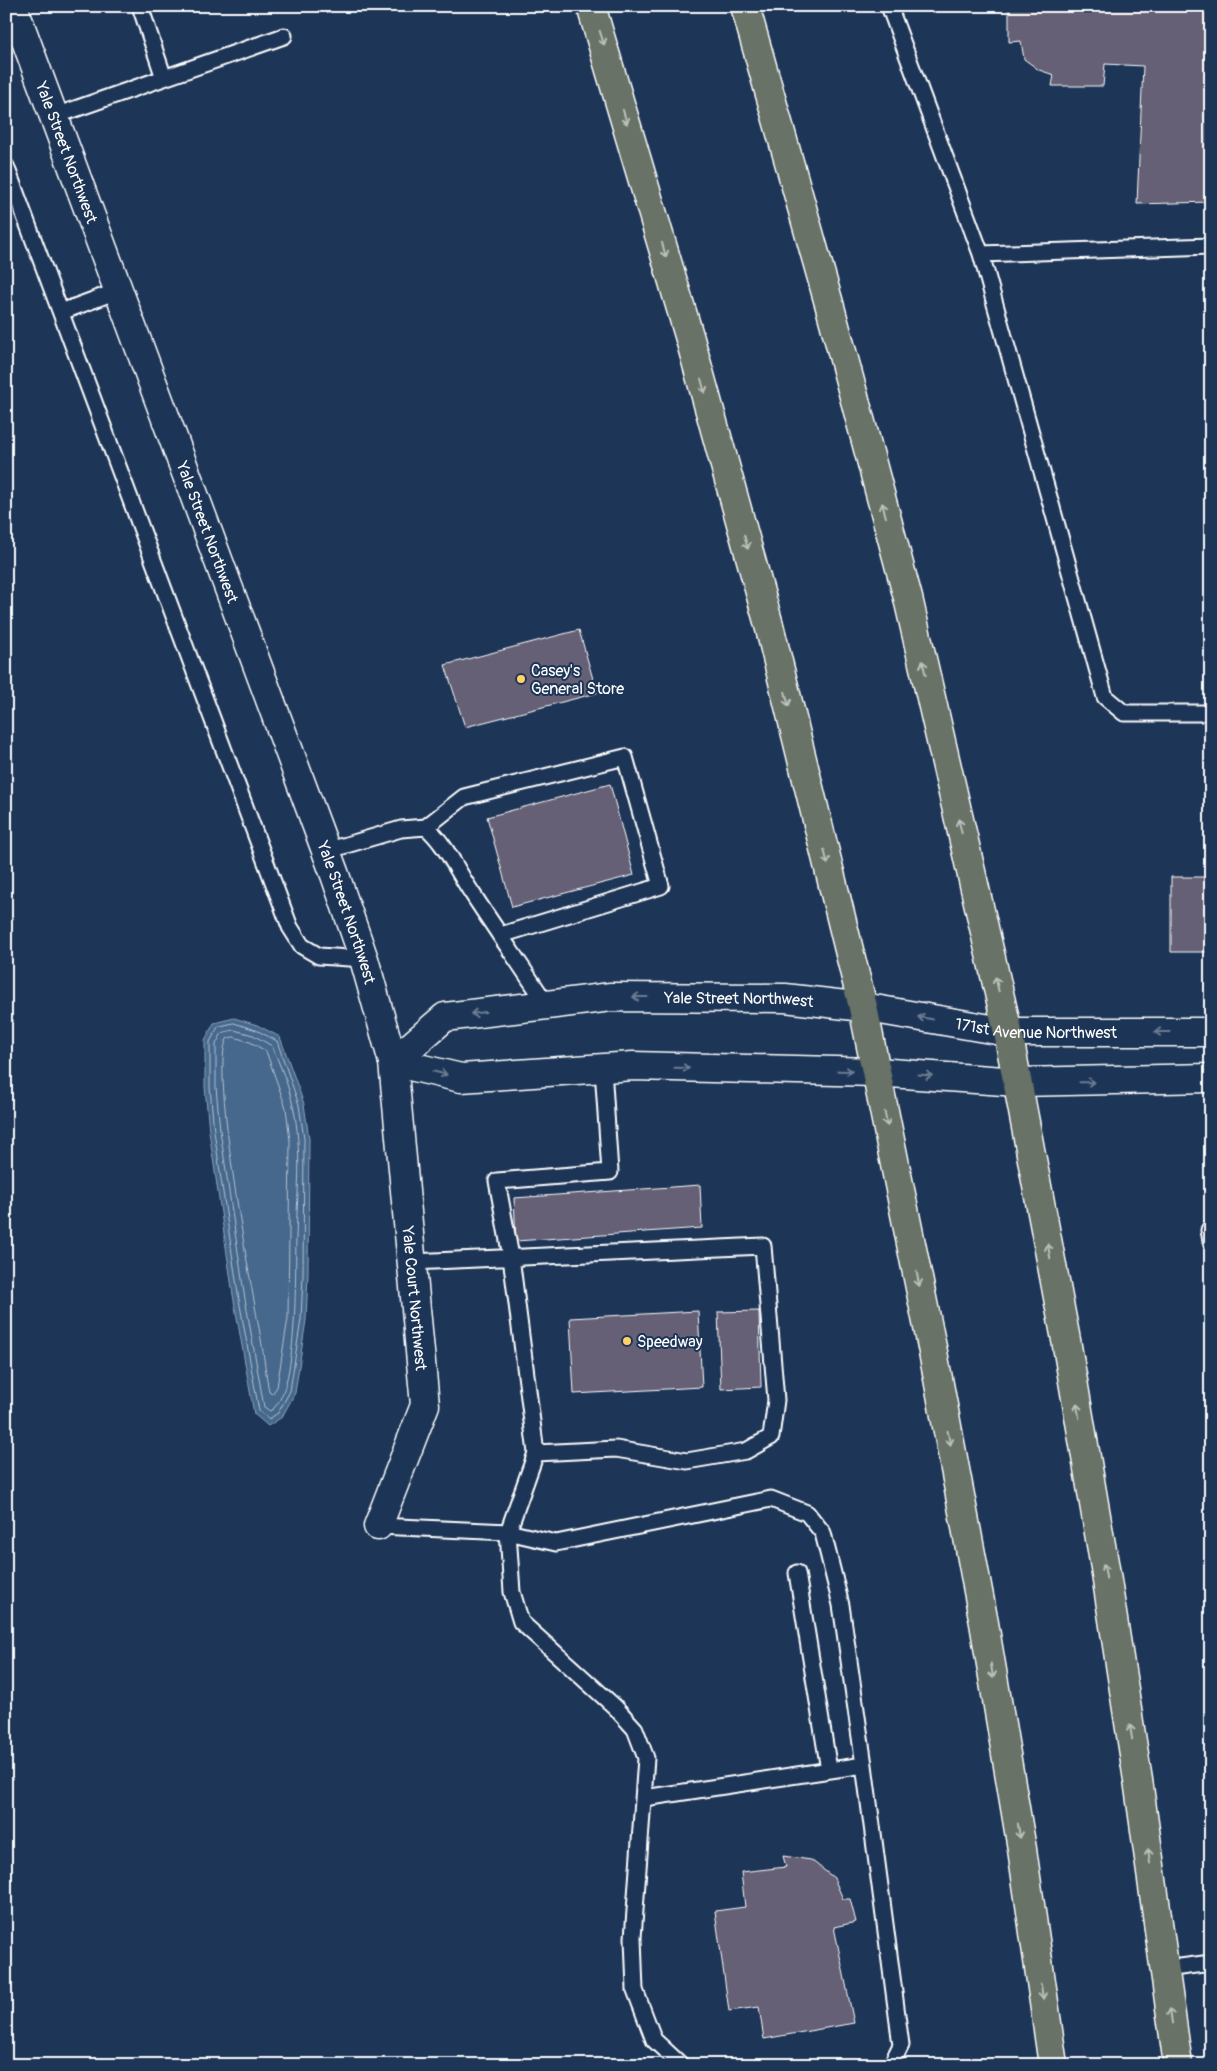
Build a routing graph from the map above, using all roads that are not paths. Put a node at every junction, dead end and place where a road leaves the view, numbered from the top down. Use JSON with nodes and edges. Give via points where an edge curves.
{"nodes":[{"id":1,"x":14,"y":6,"type":"edge"},
{"id":2,"x":140,"y":6,"type":"edge"},
{"id":3,"x":591,"y":6,"type":"edge"},
{"id":4,"x":745,"y":6,"type":"edge"},
{"id":5,"x":890,"y":6,"type":"edge"},
{"id":6,"x":284,"y":36,"type":"dead end"},
{"id":7,"x":164,"y":78,"type":"junction"},
{"id":8,"x":55,"y":116,"type":"junction"},
{"id":9,"x":6,"y":166,"type":"edge"},
{"id":10,"x":1211,"y":246,"type":"edge"},
{"id":11,"x":981,"y":254,"type":"junction"},
{"id":12,"x":120,"y":290,"type":"junction"},
{"id":13,"x":61,"y":312,"type":"junction"},
{"id":14,"x":1211,"y":713,"type":"edge"},
{"id":15,"x":426,"y":827,"type":"junction"},
{"id":16,"x":326,"y":851,"type":"junction"},
{"id":17,"x":501,"y":935,"type":"junction"},
{"id":18,"x":364,"y":959,"type":"junction"},
{"id":19,"x":547,"y":1005,"type":"junction"},
{"id":20,"x":863,"y":1007,"type":"junction"},
{"id":21,"x":1008,"y":1032,"type":"junction"},
{"id":22,"x":1211,"y":1032,"type":"edge"},
{"id":23,"x":393,"y":1062,"type":"junction"},
{"id":24,"x":603,"y":1069,"type":"junction"},
{"id":25,"x":876,"y":1072,"type":"junction"},
{"id":26,"x":1211,"y":1078,"type":"edge"},
{"id":27,"x":1018,"y":1082,"type":"junction"},
{"id":28,"x":1211,"y":1227,"type":"edge"},
{"id":29,"x":1211,"y":1241,"type":"edge"},
{"id":30,"x":511,"y":1257,"type":"junction"},
{"id":31,"x":412,"y":1262,"type":"junction"},
{"id":32,"x":536,"y":1453,"type":"junction"},
{"id":33,"x":378,"y":1526,"type":"joint"},
{"id":34,"x":508,"y":1532,"type":"junction"},
{"id":35,"x":797,"y":1573,"type":"dead end"},
{"id":36,"x":864,"y":1765,"type":"junction"},
{"id":37,"x":829,"y":1770,"type":"junction"},
{"id":38,"x":644,"y":1798,"type":"junction"},
{"id":39,"x":1211,"y":1963,"type":"edge"},
{"id":40,"x":1165,"y":1969,"type":"junction"},
{"id":41,"x":681,"y":2065,"type":"edge"},
{"id":42,"x":891,"y":2065,"type":"edge"},
{"id":43,"x":1053,"y":2065,"type":"edge"},
{"id":44,"x":1178,"y":2065,"type":"edge"}],
"edges":[{"from":1,"to":8,"type":"street","name":"Yale Street Northwest"},
{"from":2,"to":7,"type":"lane"},
{"from":3,"to":20,"type":"highway","one_way":true,"via":[[690,338],[769,625]]},
{"from":21,"to":4,"type":"highway","one_way":true,"via":[[908,598]]},
{"from":5,"to":11,"type":"lane"},
{"from":6,"to":7,"type":"lane"},
{"from":7,"to":8,"type":"lane"},
{"from":8,"to":12,"type":"street","name":"Yale Street Northwest"},
{"from":9,"to":13,"type":"lane"},
{"from":10,"to":11,"type":"lane"},
{"from":11,"to":14,"type":"lane","via":[[1105,697],[1124,713]]},
{"from":12,"to":13,"type":"lane"},
{"from":12,"to":16,"type":"street","name":"Yale Street Northwest"},
{"from":13,"to":18,"type":"lane","via":[[290,927],[302,946],[319,956]]},
{"from":15,"to":16,"type":"lane","via":[[401,828]]},
{"from":15,"to":17,"type":"lane","via":[[440,838],[451,861]]},
{"from":15,"to":17,"type":"lane","via":[[464,797],[626,757],[661,886]]},
{"from":16,"to":18,"type":"street","name":"Yale Street Northwest"},
{"from":17,"to":19,"type":"lane"},
{"from":18,"to":23,"type":"street","name":"Yale Street Northwest"},
{"from":20,"to":19,"type":"street","name":"Yale Street Northwest","one_way":true,"via":[[776,998],[611,997]]},
{"from":19,"to":23,"type":"street","name":"Yale Street Northwest","one_way":true,"via":[[445,1017]]},
{"from":21,"to":20,"type":"street","name":"171st Avenue Northwest","one_way":true},
{"from":20,"to":25,"type":"highway"},
{"from":22,"to":21,"type":"street","name":"171st Avenue Northwest","one_way":true},
{"from":21,"to":27,"type":"highway"},
{"from":23,"to":24,"type":"street","one_way":true,"via":[[461,1078]]},
{"from":23,"to":31,"type":"street","name":"Yale Court Northwest"},
{"from":24,"to":25,"type":"street","one_way":true,"via":[[634,1066]]},
{"from":24,"to":30,"type":"lane","via":[[610,1172],[497,1181]]},
{"from":25,"to":27,"type":"street","one_way":true},
{"from":25,"to":43,"type":"highway","one_way":true,"via":[[984,1623],[1022,1849]]},
{"from":27,"to":26,"type":"street","one_way":true},
{"from":40,"to":27,"type":"highway","one_way":true,"via":[[1104,1568]]},
{"from":28,"to":29,"type":"lane"},
{"from":30,"to":31,"type":"lane"},
{"from":30,"to":32,"type":"lane"},
{"from":30,"to":32,"type":"lane","via":[[763,1246],[776,1400],[771,1437],[746,1452],[687,1461],[616,1449]]},
{"from":31,"to":33,"type":"street","name":"Yale Court Northwest","via":[[425,1406]]},
{"from":32,"to":34,"type":"lane"},
{"from":33,"to":34,"type":"lane"},
{"from":34,"to":36,"type":"lane","via":[[556,1544],[771,1499],[807,1513],[824,1533],[841,1605]]},
{"from":34,"to":38,"type":"lane","via":[[512,1592],[521,1622],[635,1729],[646,1758]]},
{"from":35,"to":37,"type":"lane"},
{"from":36,"to":37,"type":"lane"},
{"from":36,"to":42,"type":"lane","via":[[901,2045]]},
{"from":37,"to":38,"type":"lane"},
{"from":38,"to":41,"type":"lane","via":[[634,1938],[635,1990],[654,2040]]},
{"from":39,"to":40,"type":"lane"},
{"from":44,"to":40,"type":"highway","one_way":true}]}
